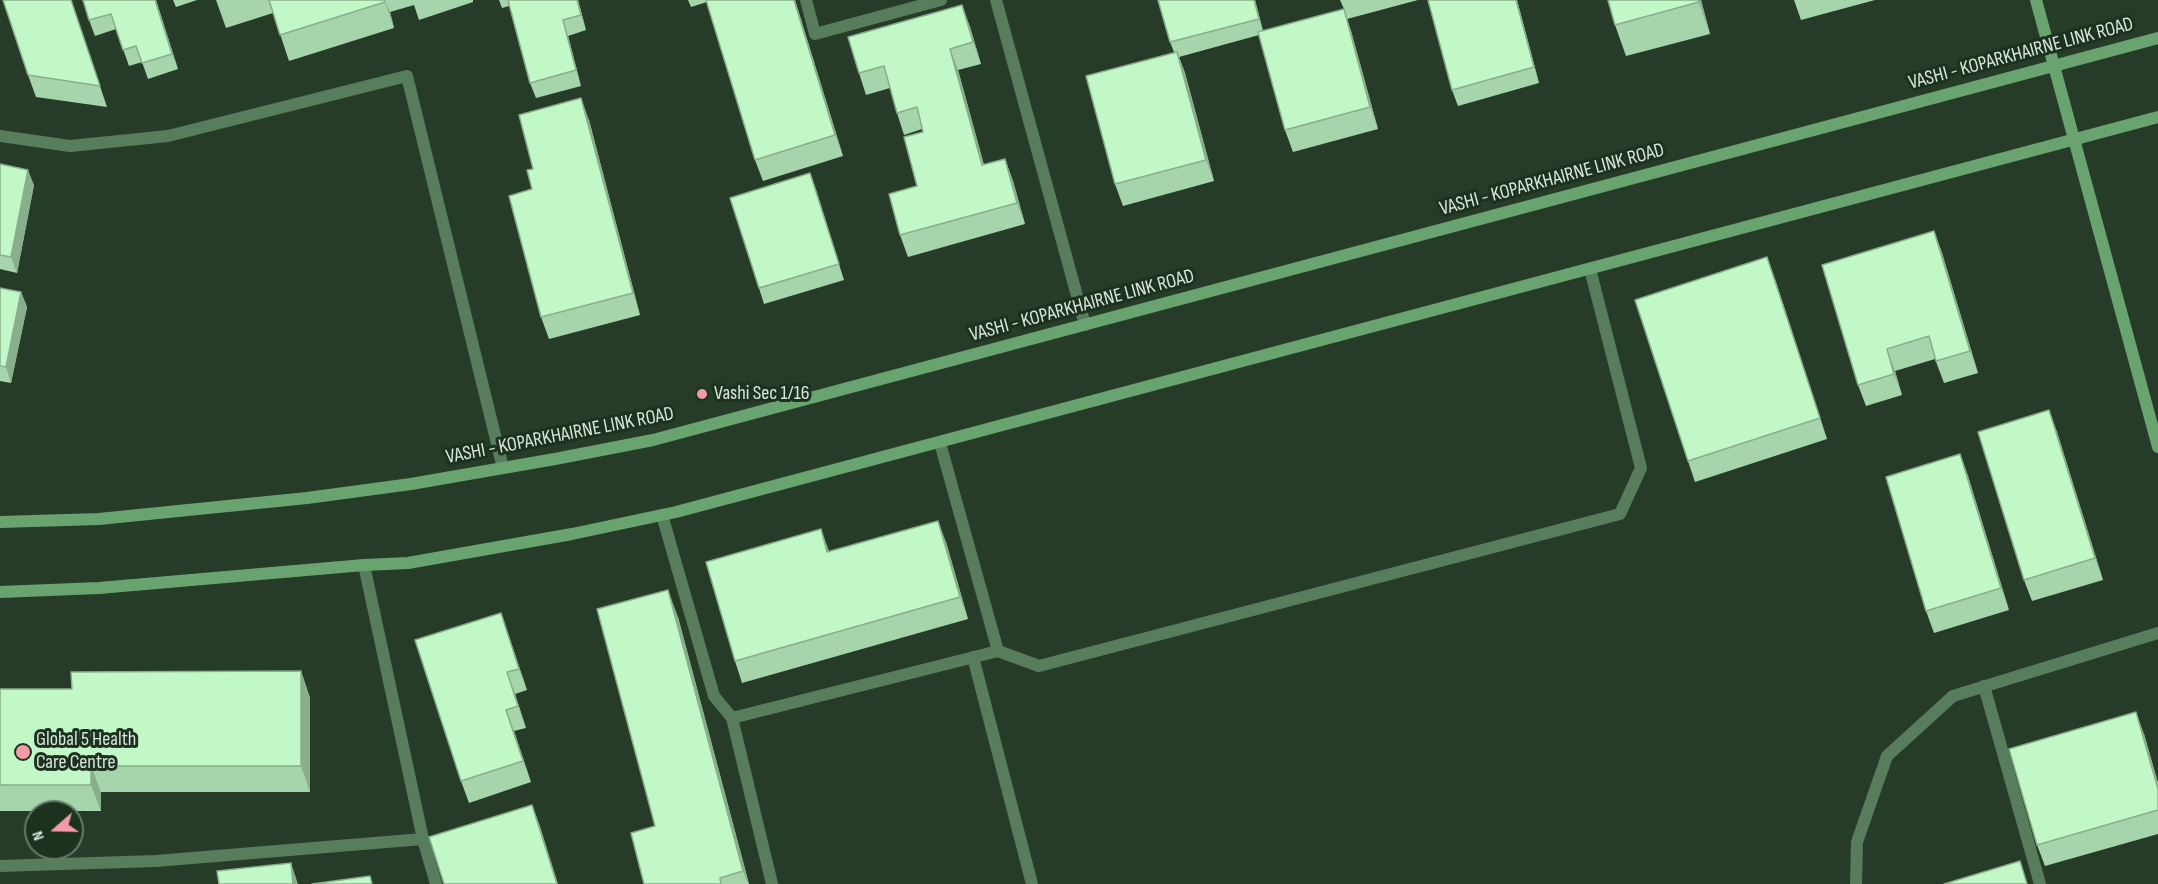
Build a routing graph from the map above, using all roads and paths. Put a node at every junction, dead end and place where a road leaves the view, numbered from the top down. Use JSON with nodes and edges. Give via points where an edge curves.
{"nodes":[{"id":1,"x":806,"y":0,"type":"edge"},
{"id":2,"x":941,"y":0,"type":"edge"},
{"id":3,"x":996,"y":0,"type":"edge"},
{"id":4,"x":2036,"y":0,"type":"edge"},
{"id":5,"x":2158,"y":38,"type":"edge"},
{"id":6,"x":2054,"y":66,"type":"junction"},
{"id":7,"x":2158,"y":117,"type":"edge"},
{"id":8,"x":0,"y":136,"type":"edge"},
{"id":9,"x":2074,"y":140,"type":"junction"},
{"id":10,"x":1590,"y":269,"type":"junction"},
{"id":11,"x":1085,"y":325,"type":"junction"},
{"id":12,"x":940,"y":443,"type":"junction"},
{"id":13,"x":2158,"y":447,"type":"edge"},
{"id":14,"x":503,"y":468,"type":"junction"},
{"id":15,"x":662,"y":515,"type":"junction"},
{"id":16,"x":0,"y":522,"type":"edge"},
{"id":17,"x":364,"y":565,"type":"junction"},
{"id":18,"x":0,"y":592,"type":"edge"},
{"id":19,"x":2158,"y":633,"type":"edge"},
{"id":20,"x":998,"y":651,"type":"junction"},
{"id":21,"x":973,"y":657,"type":"junction"},
{"id":22,"x":1984,"y":686,"type":"junction"},
{"id":23,"x":732,"y":718,"type":"junction"},
{"id":24,"x":423,"y":839,"type":"junction"},
{"id":25,"x":0,"y":866,"type":"edge"},
{"id":26,"x":436,"y":884,"type":"edge"},
{"id":27,"x":772,"y":884,"type":"edge"},
{"id":28,"x":1032,"y":884,"type":"edge"},
{"id":29,"x":1856,"y":884,"type":"edge"},
{"id":30,"x":2040,"y":884,"type":"edge"}],
"edges":[{"from":1,"to":2,"type":"street","via":[[815,34]]},
{"from":3,"to":11,"type":"street"},
{"from":4,"to":6,"type":"main road"},
{"from":5,"to":6,"type":"main road","name":"VASHI - KOPARKHAIRNE LINK ROAD"},
{"from":6,"to":9,"type":"main road"},
{"from":6,"to":11,"type":"main road","name":"VASHI - KOPARKHAIRNE LINK ROAD"},
{"from":7,"to":9,"type":"main road"},
{"from":8,"to":14,"type":"street","via":[[70,146],[168,136],[407,76]]},
{"from":9,"to":10,"type":"main road"},
{"from":9,"to":13,"type":"main road"},
{"from":10,"to":12,"type":"main road"},
{"from":10,"to":20,"type":"street","via":[[1641,468],[1620,514],[1039,666]]},
{"from":11,"to":14,"type":"main road","name":"VASHI - KOPARKHAIRNE LINK ROAD","via":[[653,440]]},
{"from":12,"to":15,"type":"main road"},
{"from":12,"to":20,"type":"street"},
{"from":14,"to":16,"type":"main road","name":"VASHI - KOPARKHAIRNE LINK ROAD","via":[[307,498],[99,519]]},
{"from":15,"to":17,"type":"main road","via":[[486,550],[408,563]]},
{"from":15,"to":23,"type":"street","via":[[714,696]]},
{"from":17,"to":18,"type":"main road","via":[[99,588]]},
{"from":17,"to":24,"type":"street"},
{"from":19,"to":22,"type":"street"},
{"from":20,"to":21,"type":"street"},
{"from":21,"to":23,"type":"street"},
{"from":21,"to":28,"type":"street"},
{"from":22,"to":29,"type":"street","via":[[1953,696],[1887,756],[1857,842]]},
{"from":22,"to":30,"type":"street"},
{"from":23,"to":27,"type":"street"},
{"from":24,"to":25,"type":"street","via":[[156,861]]},
{"from":24,"to":26,"type":"street"}]}
